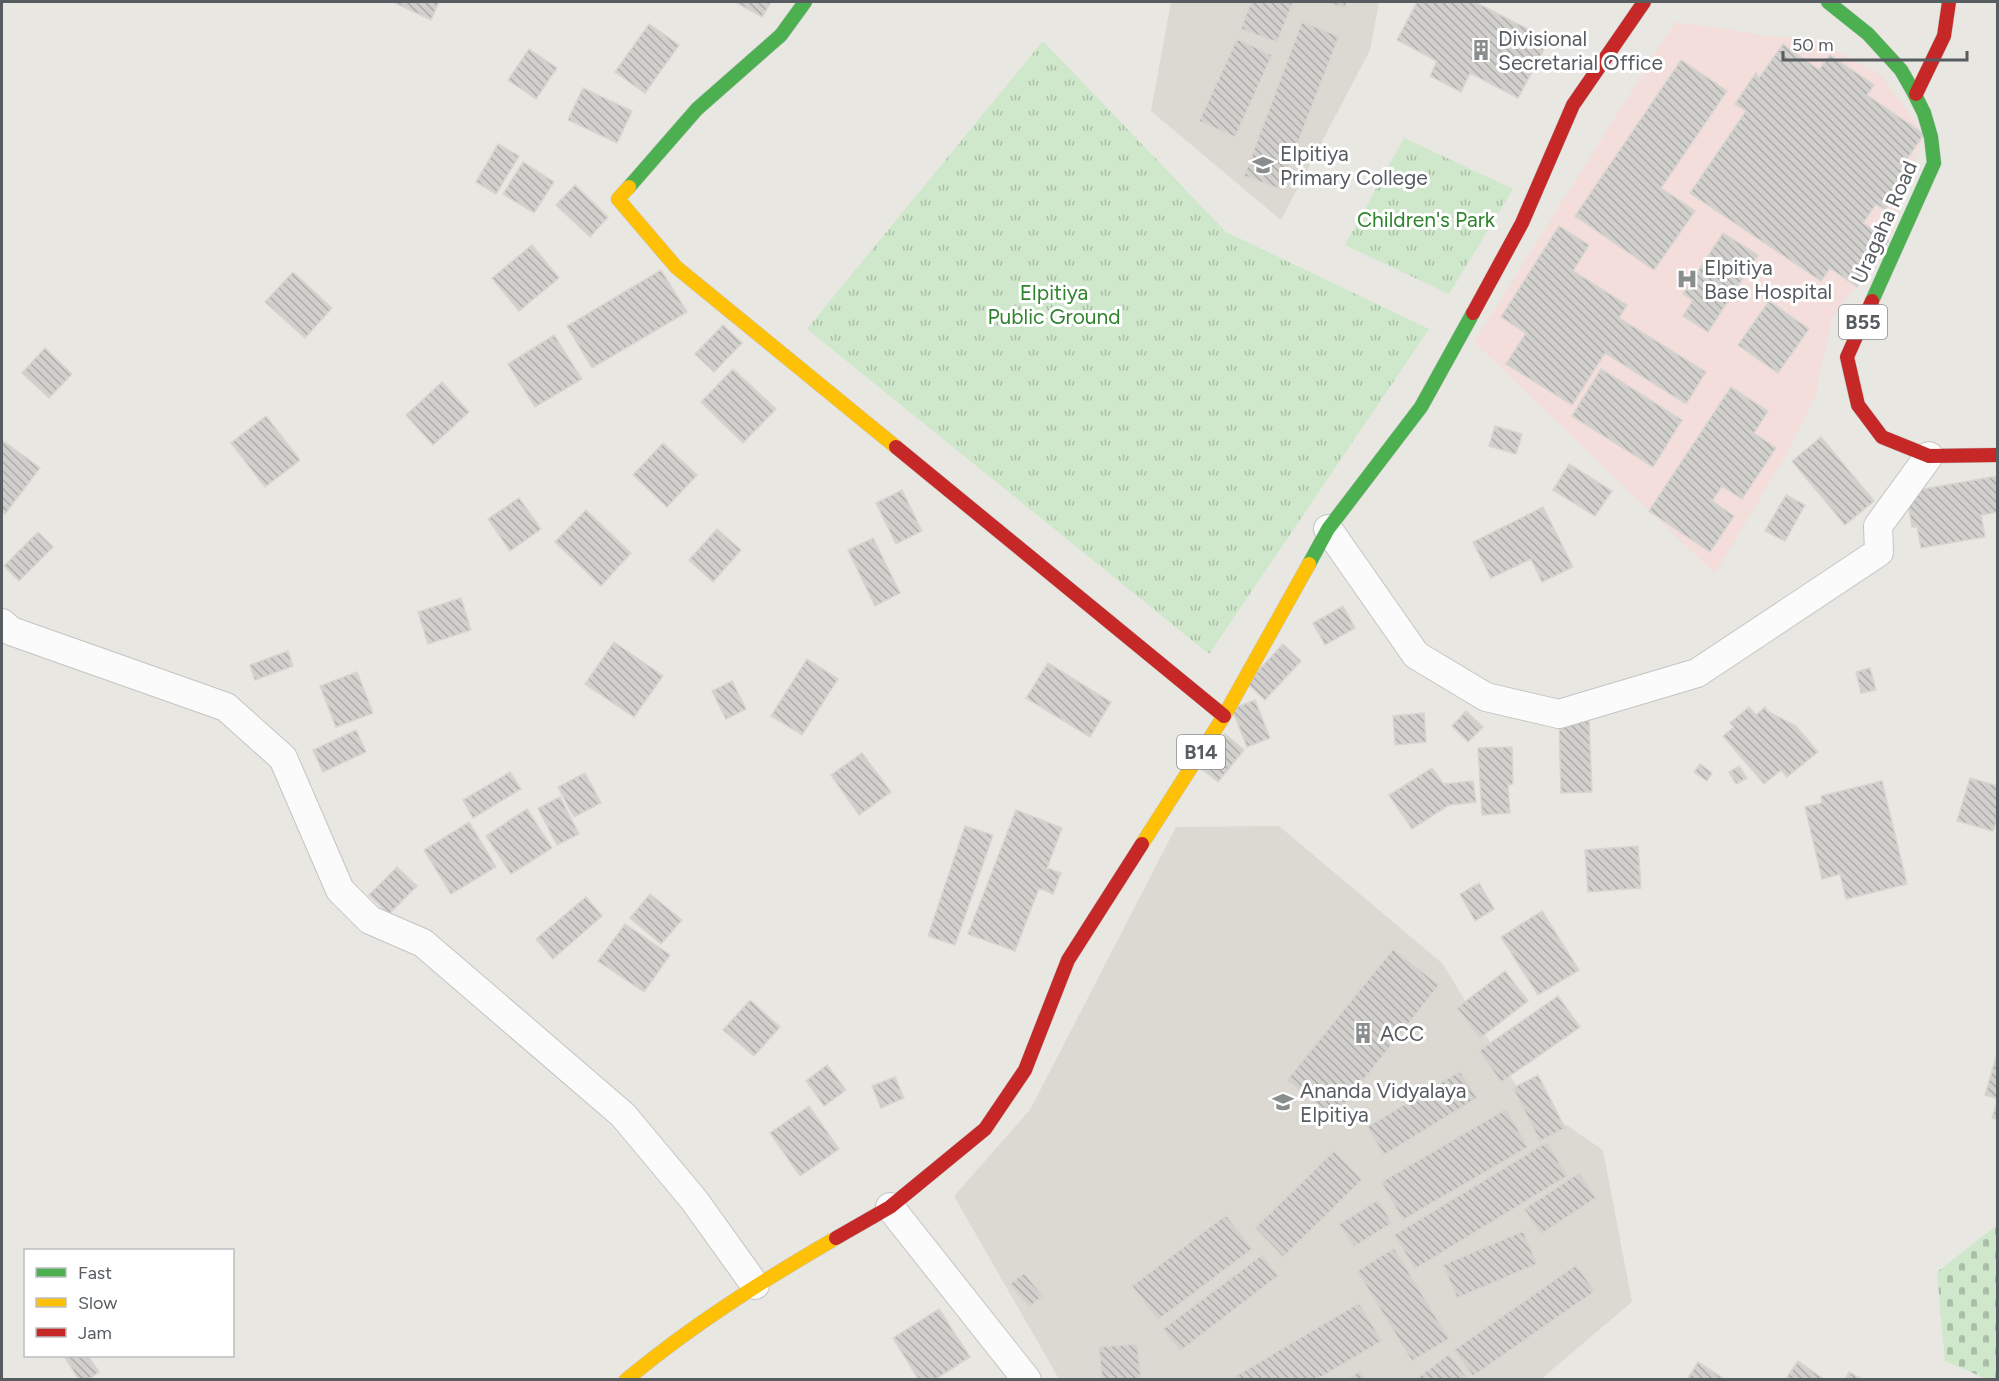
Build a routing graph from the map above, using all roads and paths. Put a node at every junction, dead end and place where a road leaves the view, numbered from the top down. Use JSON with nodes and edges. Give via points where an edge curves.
{"nodes":[{"id":1,"x":805,"y":2,"type":"edge"},
{"id":2,"x":1828,"y":2,"type":"edge"},
{"id":3,"x":1948,"y":2,"type":"edge"},
{"id":4,"x":1633,"y":7,"type":"edge"},
{"id":5,"x":1916,"y":94,"type":"junction"},
{"id":6,"x":1998,"y":455,"type":"edge"},
{"id":7,"x":1929,"y":456,"type":"junction"},
{"id":8,"x":1329,"y":529,"type":"junction"},
{"id":9,"x":2,"y":623,"type":"edge"},
{"id":10,"x":1224,"y":717,"type":"junction"},
{"id":11,"x":890,"y":1208,"type":"junction"},
{"id":12,"x":756,"y":1285,"type":"junction"},
{"id":13,"x":626,"y":1380,"type":"edge"},
{"id":14,"x":1027,"y":1380,"type":"edge"}],
"edges":[{"from":1,"to":10,"type":"main road","via":[[781,35],[697,108],[618,199],[676,267]]},
{"from":2,"to":5,"type":"main road","name":"Uragaha Road","number":"B55","via":[[1878,42]]},
{"from":3,"to":5,"type":"main road","via":[[1944,36]]},
{"from":4,"to":8,"type":"main road","number":"B14","via":[[1573,105],[1522,223],[1421,407]]},
{"from":5,"to":7,"type":"main road","name":"Uragaha Road","number":"B55","via":[[1927,119],[1934,163],[1847,357],[1858,405],[1882,437]]},
{"from":6,"to":7,"type":"main road","name":"Uragaha Road","number":"B55"},
{"from":7,"to":8,"type":"street","via":[[1878,526],[1879,552],[1697,673],[1559,714],[1486,697],[1416,655]]},
{"from":8,"to":10,"type":"main road","number":"B14"},
{"from":9,"to":12,"type":"street","via":[[10,631],[226,707],[283,758],[340,890],[370,920],[423,943],[623,1115],[694,1200]]},
{"from":10,"to":11,"type":"main road","number":"B14","via":[[1068,960],[1025,1070],[1006,1099],[985,1129]]},
{"from":11,"to":12,"type":"main road","number":"B14"},
{"from":11,"to":14,"type":"street"},
{"from":12,"to":13,"type":"main road","number":"B14"}]}
